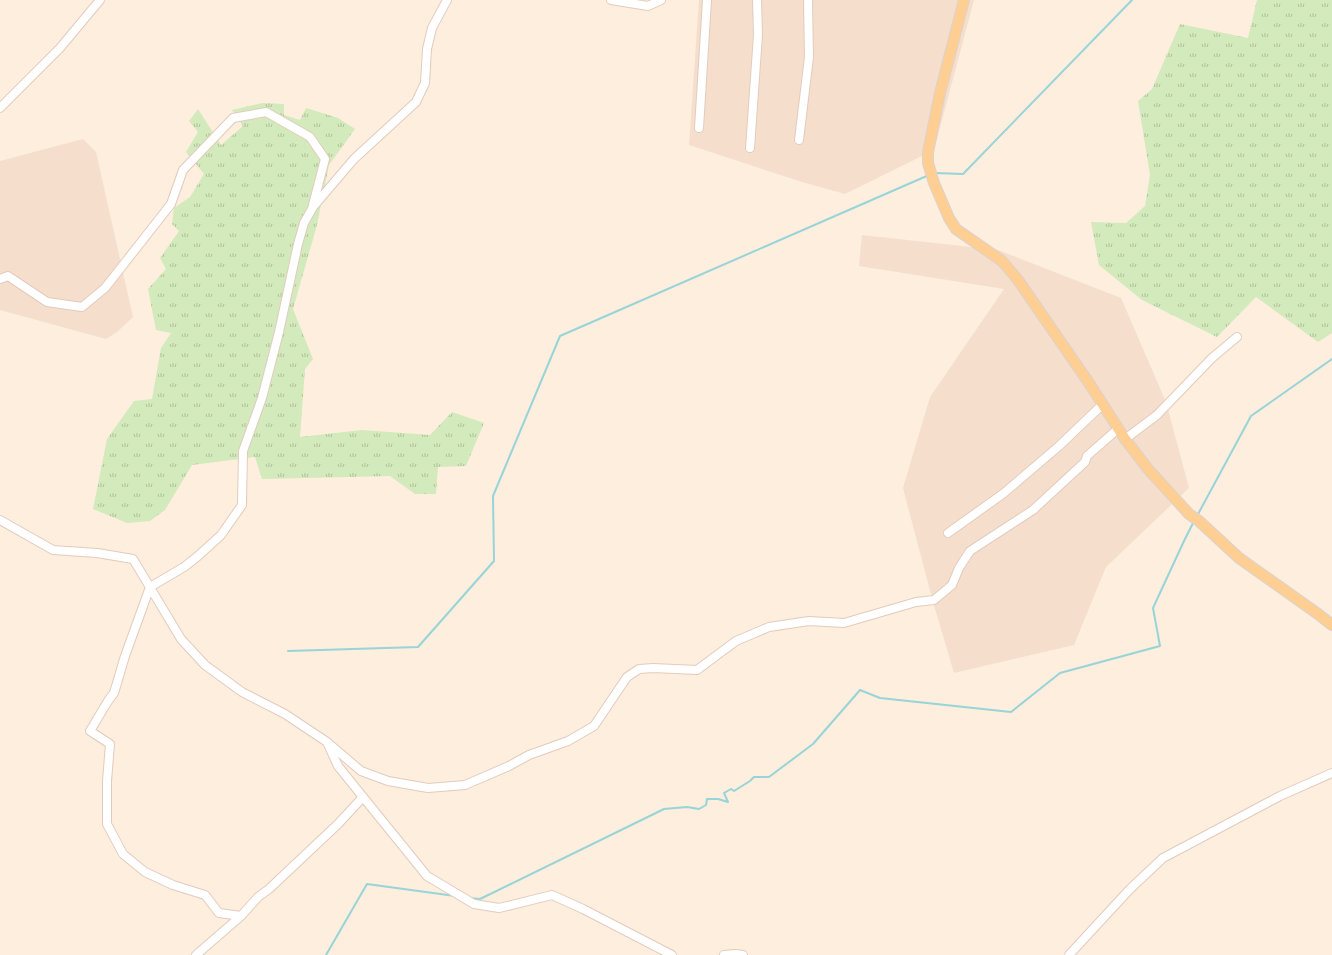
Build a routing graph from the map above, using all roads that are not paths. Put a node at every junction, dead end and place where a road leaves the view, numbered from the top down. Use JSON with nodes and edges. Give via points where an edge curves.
{"nodes":[{"id":1,"x":100,"y":0,"type":"edge"},
{"id":2,"x":447,"y":0,"type":"edge"},
{"id":3,"x":611,"y":0,"type":"edge"},
{"id":4,"x":661,"y":0,"type":"edge"},
{"id":5,"x":707,"y":0,"type":"edge"},
{"id":6,"x":757,"y":0,"type":"edge"},
{"id":7,"x":808,"y":0,"type":"edge"},
{"id":8,"x":964,"y":0,"type":"edge"},
{"id":9,"x":0,"y":108,"type":"edge"},
{"id":10,"x":699,"y":128,"type":"dead end"},
{"id":11,"x":799,"y":140,"type":"dead end"},
{"id":12,"x":750,"y":148,"type":"dead end"},
{"id":13,"x":313,"y":207,"type":"junction"},
{"id":14,"x":0,"y":279,"type":"edge"},
{"id":15,"x":1237,"y":337,"type":"dead end"},
{"id":16,"x":1103,"y":404,"type":"junction"},
{"id":17,"x":1119,"y":428,"type":"junction"},
{"id":18,"x":1125,"y":439,"type":"junction"},
{"id":19,"x":0,"y":520,"type":"edge"},
{"id":20,"x":948,"y":533,"type":"dead end"},
{"id":21,"x":150,"y":587,"type":"junction"},
{"id":22,"x":1332,"y":625,"type":"edge"},
{"id":23,"x":327,"y":742,"type":"junction"},
{"id":24,"x":1332,"y":773,"type":"edge"},
{"id":25,"x":363,"y":797,"type":"junction"},
{"id":26,"x":241,"y":916,"type":"junction"},
{"id":27,"x":196,"y":955,"type":"edge"},
{"id":28,"x":672,"y":955,"type":"edge"},
{"id":29,"x":724,"y":955,"type":"edge"},
{"id":30,"x":743,"y":955,"type":"edge"},
{"id":31,"x":1069,"y":955,"type":"edge"}],
"edges":[{"from":1,"to":9,"type":"street","via":[[60,48]]},
{"from":2,"to":13,"type":"street","via":[[432,28],[426,49],[425,83],[416,102],[354,159]]},
{"from":3,"to":4,"type":"street","via":[[648,6]]},
{"from":5,"to":10,"type":"street"},
{"from":6,"to":12,"type":"street","via":[[758,35]]},
{"from":7,"to":11,"type":"street","via":[[809,57]]},
{"from":8,"to":16,"type":"main road","via":[[928,152],[928,163],[934,183],[956,229],[1002,261],[1018,280]]},
{"from":13,"to":14,"type":"street","via":[[325,159],[310,137],[266,112],[233,118],[183,170],[171,204],[105,288],[82,307],[47,302],[8,276]]},
{"from":13,"to":21,"type":"street","via":[[304,223],[262,398],[243,451],[242,505],[221,535],[198,556]]},
{"from":15,"to":18,"type":"street","via":[[1212,358],[1157,415]]},
{"from":16,"to":17,"type":"main road"},
{"from":16,"to":20,"type":"street","via":[[1004,493]]},
{"from":17,"to":18,"type":"main road"},
{"from":17,"to":23,"type":"street","via":[[1033,510],[970,551],[952,584],[934,600],[916,602],[844,623],[809,621],[769,627],[736,641],[696,670],[638,669],[627,677],[594,726],[568,741],[529,755],[465,785],[428,788],[388,781],[362,771]]},
{"from":18,"to":22,"type":"main road","via":[[1189,514],[1239,558]]},
{"from":19,"to":21,"type":"street","via":[[53,550],[133,559]]},
{"from":21,"to":23,"type":"street","via":[[181,639],[205,665],[242,692],[285,714]]},
{"from":21,"to":26,"type":"street","via":[[114,693],[90,731],[110,744],[107,824],[124,854],[145,872],[173,885],[205,895],[219,913]]},
{"from":23,"to":25,"type":"street","via":[[338,766]]},
{"from":24,"to":31,"type":"street","via":[[1280,796],[1163,858],[1130,889]]},
{"from":25,"to":26,"type":"street"},
{"from":25,"to":28,"type":"street","via":[[427,876],[474,904],[499,908],[552,895]]},
{"from":26,"to":27,"type":"street"},
{"from":29,"to":30,"type":"street"}]}
